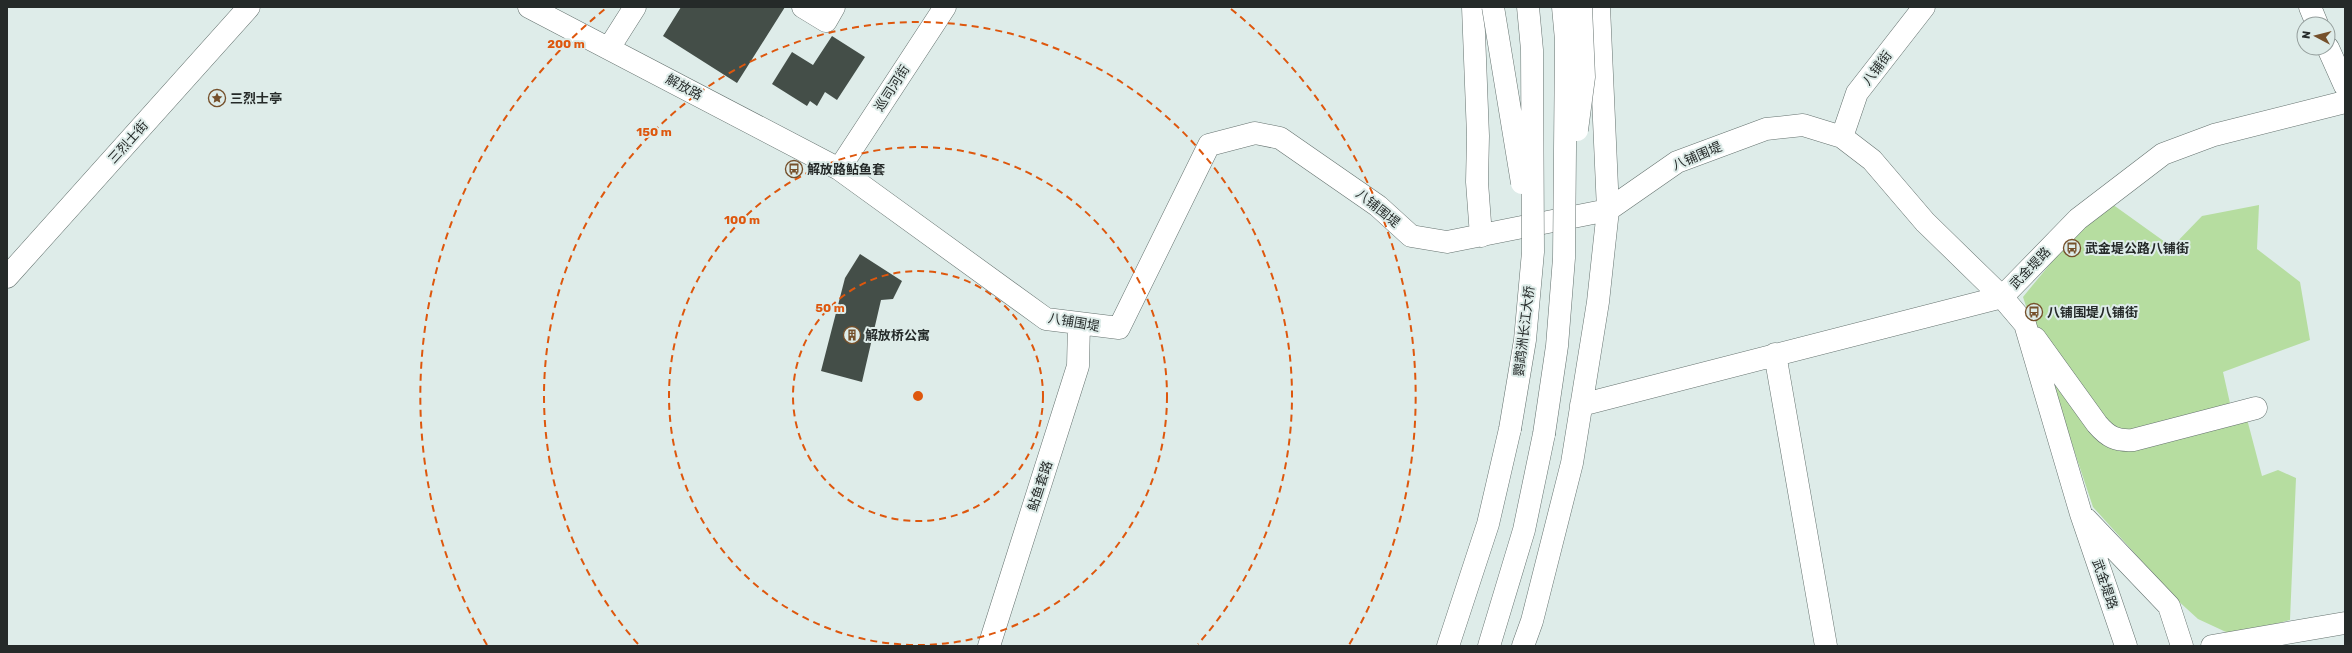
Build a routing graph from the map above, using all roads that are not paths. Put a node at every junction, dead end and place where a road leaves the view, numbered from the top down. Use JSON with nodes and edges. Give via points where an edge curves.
{"nodes":[{"id":1,"x":249,"y":7,"type":"edge"},
{"id":2,"x":529,"y":7,"type":"edge"},
{"id":3,"x":635,"y":7,"type":"edge"},
{"id":4,"x":803,"y":7,"type":"edge"},
{"id":5,"x":945,"y":7,"type":"edge"},
{"id":6,"x":1473,"y":7,"type":"edge"},
{"id":7,"x":1493,"y":7,"type":"edge"},
{"id":8,"x":1528,"y":7,"type":"edge"},
{"id":9,"x":1563,"y":7,"type":"edge"},
{"id":10,"x":1581,"y":7,"type":"edge"},
{"id":11,"x":1599,"y":7,"type":"edge"},
{"id":12,"x":1924,"y":7,"type":"edge"},
{"id":13,"x":830,"y":14,"type":"edge"},
{"id":14,"x":609,"y":48,"type":"junction"},
{"id":15,"x":2332,"y":56,"type":"edge"},
{"id":16,"x":2345,"y":86,"type":"edge"},
{"id":17,"x":2345,"y":102,"type":"edge"},
{"id":18,"x":1842,"y":137,"type":"junction"},
{"id":19,"x":839,"y":169,"type":"junction"},
{"id":20,"x":1608,"y":210,"type":"junction"},
{"id":21,"x":1566,"y":221,"type":"junction"},
{"id":22,"x":1481,"y":236,"type":"junction"},
{"id":23,"x":1533,"y":252,"type":"junction"},
{"id":24,"x":7,"y":277,"type":"edge"},
{"id":25,"x":2002,"y":297,"type":"junction"},
{"id":26,"x":1079,"y":324,"type":"junction"},
{"id":27,"x":2025,"y":324,"type":"junction"},
{"id":28,"x":1775,"y":354,"type":"junction"},
{"id":29,"x":1581,"y":405,"type":"junction"},
{"id":30,"x":2256,"y":408,"type":"dead end"},
{"id":31,"x":2081,"y":514,"type":"junction"},
{"id":32,"x":2345,"y":623,"type":"edge"},
{"id":33,"x":989,"y":646,"type":"edge"},
{"id":34,"x":1448,"y":646,"type":"edge"},
{"id":35,"x":1489,"y":646,"type":"edge"},
{"id":36,"x":1523,"y":646,"type":"edge"},
{"id":37,"x":1826,"y":646,"type":"edge"},
{"id":38,"x":2126,"y":646,"type":"edge"},
{"id":39,"x":2182,"y":646,"type":"edge"},
{"id":40,"x":2212,"y":646,"type":"edge"}],
"edges":[{"from":1,"to":24,"type":"main road","name":"三烈士街"},
{"from":2,"to":14,"type":"main road","name":"解放路"},
{"from":3,"to":14,"type":"main road"},
{"from":4,"to":13,"type":"main road"},
{"from":5,"to":19,"type":"main road","name":"巡司河街"},
{"from":6,"to":22,"type":"main road","via":[[1478,136],[1477,182]]},
{"from":7,"to":23,"type":"main road","bridge":true},
{"from":8,"to":23,"type":"main road","name":"鹦鹉洲长江大桥","bridge":true,"via":[[1532,50]]},
{"from":9,"to":21,"type":"main road","bridge":true,"via":[[1566,40]]},
{"from":10,"to":21,"type":"main road","bridge":true,"via":[[1584,77]]},
{"from":11,"to":20,"type":"main road"},
{"from":12,"to":18,"type":"main road","name":"八铺街","via":[[1857,94]]},
{"from":14,"to":19,"type":"main road","name":"解放路"},
{"from":15,"to":16,"type":"main road"},
{"from":17,"to":25,"type":"main road","name":"武金堤路","via":[[2214,135],[2163,154],[2078,219]]},
{"from":18,"to":20,"type":"main road","name":"八铺围堤","via":[[1803,125],[1766,129],[1677,162]]},
{"from":18,"to":25,"type":"main road","name":"八铺围堤","via":[[1872,160],[1924,222]]},
{"from":19,"to":26,"type":"main road","name":"八铺围堤","via":[[1046,319]]},
{"from":20,"to":22,"type":"main road","name":"八铺围堤"},
{"from":20,"to":29,"type":"main road","via":[[1598,302]]},
{"from":21,"to":35,"type":"main road","bridge":true,"via":[[1557,346],[1544,434],[1524,530]]},
{"from":22,"to":26,"type":"main road","name":"八铺围堤","via":[[1448,242],[1411,236],[1378,206],[1280,138],[1255,133],[1226,139],[1209,145],[1119,328]]},
{"from":23,"to":34,"type":"main road","name":"鹦鹉洲长江大桥","bridge":true,"via":[[1525,340],[1510,429],[1488,524]]},
{"from":25,"to":27,"type":"main road","name":"武金堤路"},
{"from":25,"to":28,"type":"main road"},
{"from":26,"to":33,"type":"main road","name":"鲇鱼套路","via":[[1078,366]]},
{"from":27,"to":30,"type":"main road","via":[[2097,424],[2106,435],[2118,440],[2133,440]]},
{"from":27,"to":31,"type":"main road","name":"武金堤路"},
{"from":28,"to":29,"type":"main road"},
{"from":28,"to":37,"type":"main road"},
{"from":29,"to":36,"type":"main road","via":[[1572,463],[1532,621]]},
{"from":31,"to":38,"type":"main road","name":"武金堤路"},
{"from":31,"to":39,"type":"main road","via":[[2169,606]]},
{"from":32,"to":40,"type":"main road"}]}
